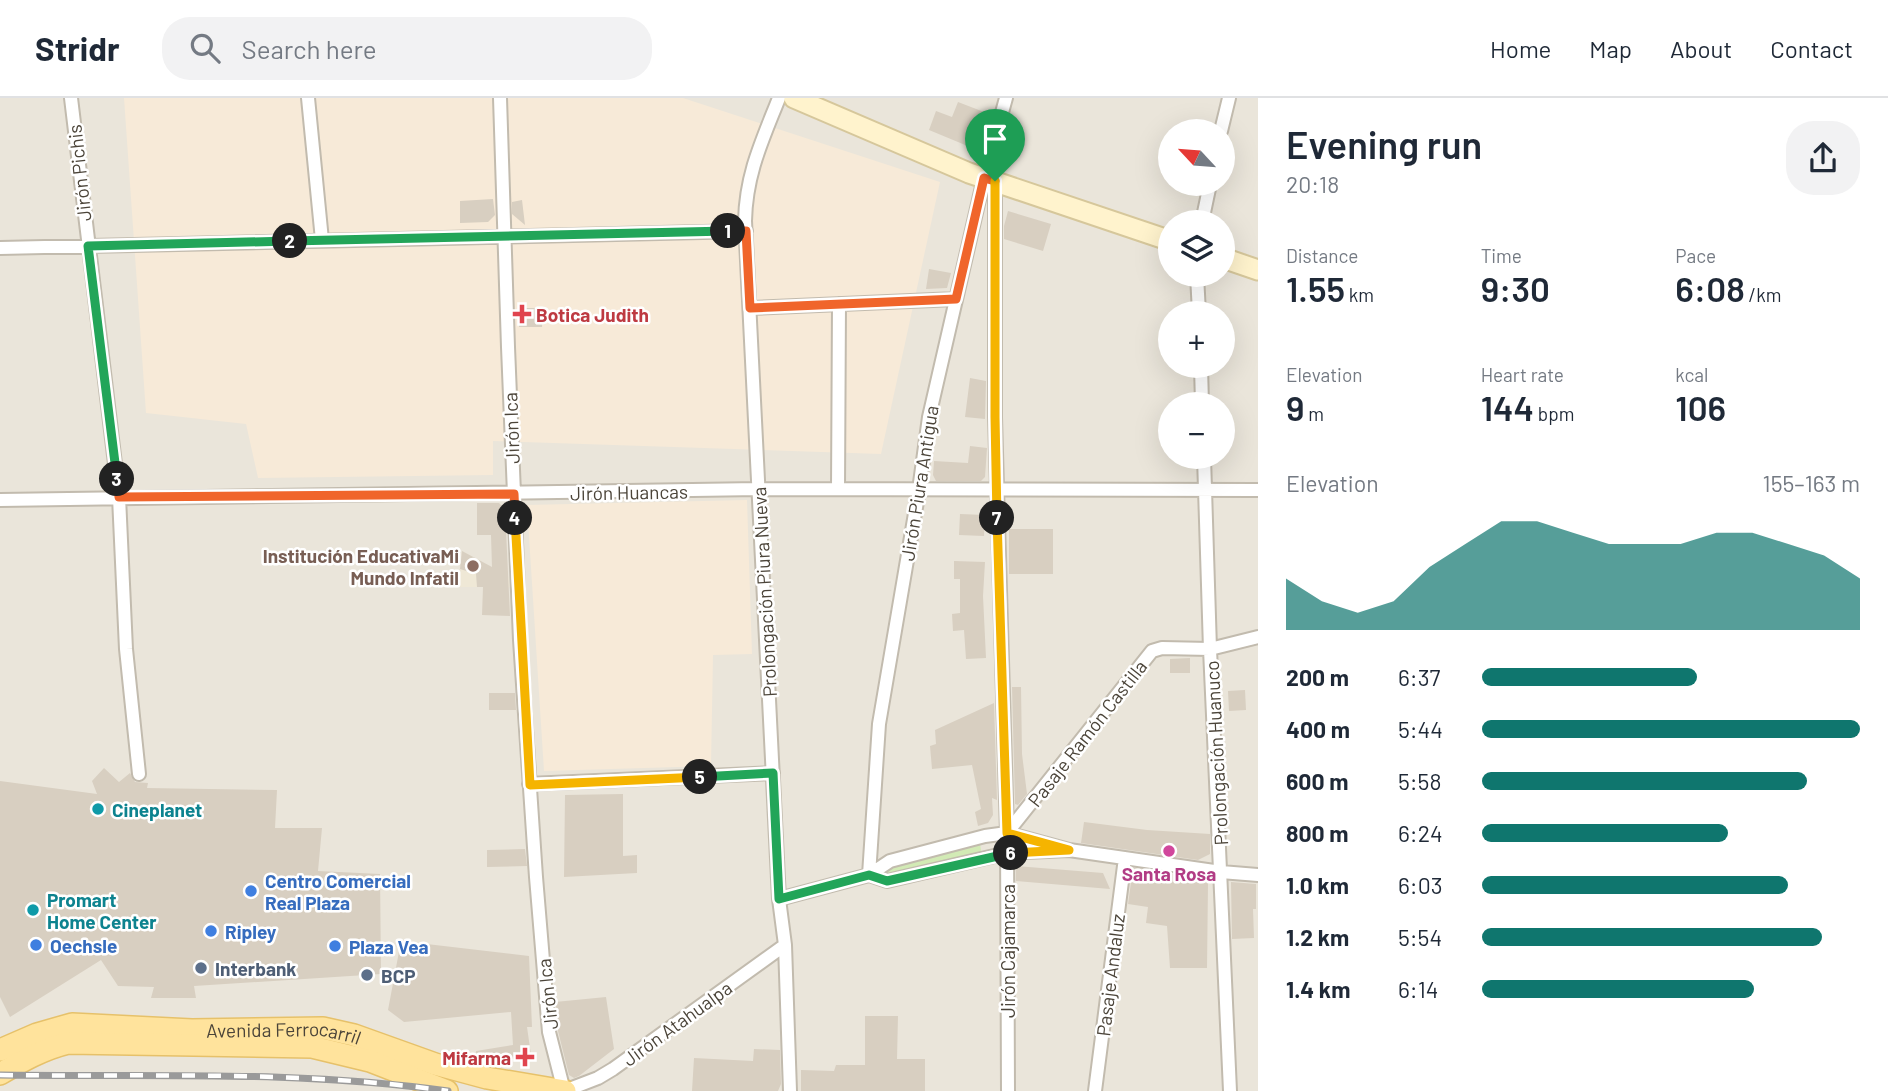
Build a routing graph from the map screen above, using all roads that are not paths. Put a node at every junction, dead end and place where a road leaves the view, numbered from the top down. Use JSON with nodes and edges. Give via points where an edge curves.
{"nodes":[{"id":1,"x":71,"y":98,"type":"edge"},
{"id":2,"x":308,"y":98,"type":"edge"},
{"id":3,"x":500,"y":98,"type":"edge"},
{"id":4,"x":779,"y":98,"type":"edge"},
{"id":5,"x":794,"y":98,"type":"edge"},
{"id":6,"x":1006,"y":98,"type":"edge"},
{"id":7,"x":1229,"y":98,"type":"edge"},
{"id":8,"x":1225,"y":119,"type":"edge"},
{"id":9,"x":990,"y":179,"type":"junction"},
{"id":10,"x":746,"y":231,"type":"junction"},
{"id":11,"x":504,"y":236,"type":"junction"},
{"id":12,"x":1158,"y":237,"type":"edge"},
{"id":13,"x":322,"y":240,"type":"junction"},
{"id":14,"x":88,"y":246,"type":"junction"},
{"id":15,"x":0,"y":248,"type":"edge"},
{"id":16,"x":1235,"y":262,"type":"edge"},
{"id":17,"x":1258,"y":270,"type":"edge"},
{"id":18,"x":956,"y":299,"type":"junction"},
{"id":19,"x":839,"y":304,"type":"junction"},
{"id":20,"x":750,"y":308,"type":"junction"},
{"id":21,"x":1205,"y":469,"type":"edge"},
{"id":22,"x":759,"y":489,"type":"junction"},
{"id":23,"x":838,"y":489,"type":"junction"},
{"id":24,"x":919,"y":489,"type":"junction"},
{"id":25,"x":996,"y":490,"type":"junction"},
{"id":26,"x":1206,"y":490,"type":"junction"},
{"id":27,"x":1258,"y":490,"type":"edge"},
{"id":28,"x":514,"y":494,"type":"junction"},
{"id":29,"x":119,"y":497,"type":"junction"},
{"id":30,"x":0,"y":500,"type":"edge"},
{"id":31,"x":1258,"y":637,"type":"edge"},
{"id":32,"x":1210,"y":649,"type":"junction"},
{"id":33,"x":773,"y":773,"type":"junction"},
{"id":34,"x":139,"y":774,"type":"dead end"},
{"id":35,"x":530,"y":785,"type":"junction"},
{"id":36,"x":1007,"y":833,"type":"junction"},
{"id":37,"x":1069,"y":850,"type":"junction"},
{"id":38,"x":1007,"y":853,"type":"junction"},
{"id":39,"x":1125,"y":858,"type":"junction"},
{"id":40,"x":1221,"y":872,"type":"junction"},
{"id":41,"x":869,"y":875,"type":"junction"},
{"id":42,"x":1258,"y":875,"type":"edge"},
{"id":43,"x":779,"y":899,"type":"junction"},
{"id":44,"x":785,"y":945,"type":"junction"},
{"id":45,"x":0,"y":1050,"type":"edge"},
{"id":46,"x":0,"y":1074,"type":"edge"},
{"id":47,"x":447,"y":1091,"type":"edge"},
{"id":48,"x":564,"y":1091,"type":"edge"},
{"id":49,"x":790,"y":1091,"type":"edge"},
{"id":50,"x":1008,"y":1091,"type":"edge"},
{"id":51,"x":1095,"y":1091,"type":"edge"},
{"id":52,"x":1230,"y":1091,"type":"edge"}],
"edges":[{"from":1,"to":14,"type":"street","name":"Jirón Pichis"},
{"from":2,"to":13,"type":"street"},
{"from":3,"to":11,"type":"street","name":"Jirón Ica"},
{"from":4,"to":10,"type":"street","name":"Prolongación Piura Nueva","via":[[750,174]]},
{"from":5,"to":9,"type":"street"},
{"from":6,"to":9,"type":"street","name":"Jirón Piura Antigua"},
{"from":7,"to":8,"type":"street"},
{"from":9,"to":12,"type":"street"},
{"from":9,"to":18,"type":"street","name":"Jirón Piura Antigua"},
{"from":9,"to":25,"type":"street","name":"Jirón Cajamarca"},
{"from":10,"to":11,"type":"street"},
{"from":10,"to":20,"type":"street","name":"Prolongación Piura Nueva"},
{"from":11,"to":13,"type":"street"},
{"from":11,"to":28,"type":"street","name":"Jirón Ica"},
{"from":13,"to":14,"type":"street"},
{"from":14,"to":15,"type":"street"},
{"from":14,"to":29,"type":"street","name":"Jirón Pichis"},
{"from":16,"to":17,"type":"street"},
{"from":18,"to":19,"type":"street"},
{"from":18,"to":24,"type":"street","name":"Jirón Piura Antigua","via":[[929,417]]},
{"from":19,"to":20,"type":"street"},
{"from":19,"to":23,"type":"street"},
{"from":20,"to":22,"type":"street","name":"Prolongación Piura Nueva"},
{"from":21,"to":26,"type":"street","name":"Prolongación Huanuco"},
{"from":22,"to":23,"type":"street","name":"Jirón Huancas"},
{"from":22,"to":28,"type":"street","name":"Jirón Huancas"},
{"from":22,"to":33,"type":"street","name":"Prolongación Piura Nueva"},
{"from":23,"to":24,"type":"street","name":"Jirón Huancas"},
{"from":24,"to":25,"type":"street","name":"Jirón Huancas"},
{"from":24,"to":41,"type":"street","name":"Jirón Piura Antigua","via":[[879,724]]},
{"from":25,"to":26,"type":"street","name":"Jirón Huancas"},
{"from":25,"to":36,"type":"street","name":"Jirón Cajamarca"},
{"from":26,"to":27,"type":"street","name":"Jirón Huancas"},
{"from":26,"to":32,"type":"street","name":"Prolongación Huanuco"},
{"from":28,"to":29,"type":"street","name":"Jirón Huancas"},
{"from":28,"to":35,"type":"street","name":"Jirón Ica"},
{"from":29,"to":30,"type":"street","name":"Jirón Huancas"},
{"from":29,"to":34,"type":"street","name":"Jirón Pichis","via":[[126,649]]},
{"from":31,"to":32,"type":"street","name":"Pasaje Ramón Castilla"},
{"from":32,"to":36,"type":"street","name":"Pasaje Ramón Castilla","via":[[1152,651]]},
{"from":32,"to":40,"type":"street","name":"Prolongación Huanuco"},
{"from":33,"to":35,"type":"street"},
{"from":33,"to":43,"type":"street","name":"Prolongación Piura Nueva"},
{"from":35,"to":48,"type":"street","name":"Jirón Ica","via":[[549,1032]]},
{"from":36,"to":37,"type":"street"},
{"from":36,"to":38,"type":"street","name":"Jirón Cajamarca"},
{"from":36,"to":41,"type":"street","via":[[890,861]]},
{"from":37,"to":38,"type":"street"},
{"from":37,"to":39,"type":"street"},
{"from":38,"to":41,"type":"street","via":[[887,881]]},
{"from":38,"to":50,"type":"street","name":"Jirón Cajamarca"},
{"from":39,"to":40,"type":"street"},
{"from":39,"to":51,"type":"street","name":"Pasaje Andaluz"},
{"from":40,"to":42,"type":"street"},
{"from":40,"to":52,"type":"street","name":"Prolongación Huanuco"},
{"from":41,"to":43,"type":"street"},
{"from":43,"to":44,"type":"street","name":"Prolongación Piura Nueva"},
{"from":44,"to":48,"type":"street","name":"Jirón Atahualpa","via":[[613,1069]]},
{"from":44,"to":49,"type":"street","name":"Prolongación Piura Nueva"},
{"from":45,"to":48,"type":"main road","name":"Avenida Ferrocarril","via":[[72,1024],[192,1030],[323,1028],[487,1078]]},
{"from":46,"to":47,"type":"main road","name":"Avenida Ferrocarril","via":[[31,1056],[68,1043],[297,1046],[345,1054]]}]}
